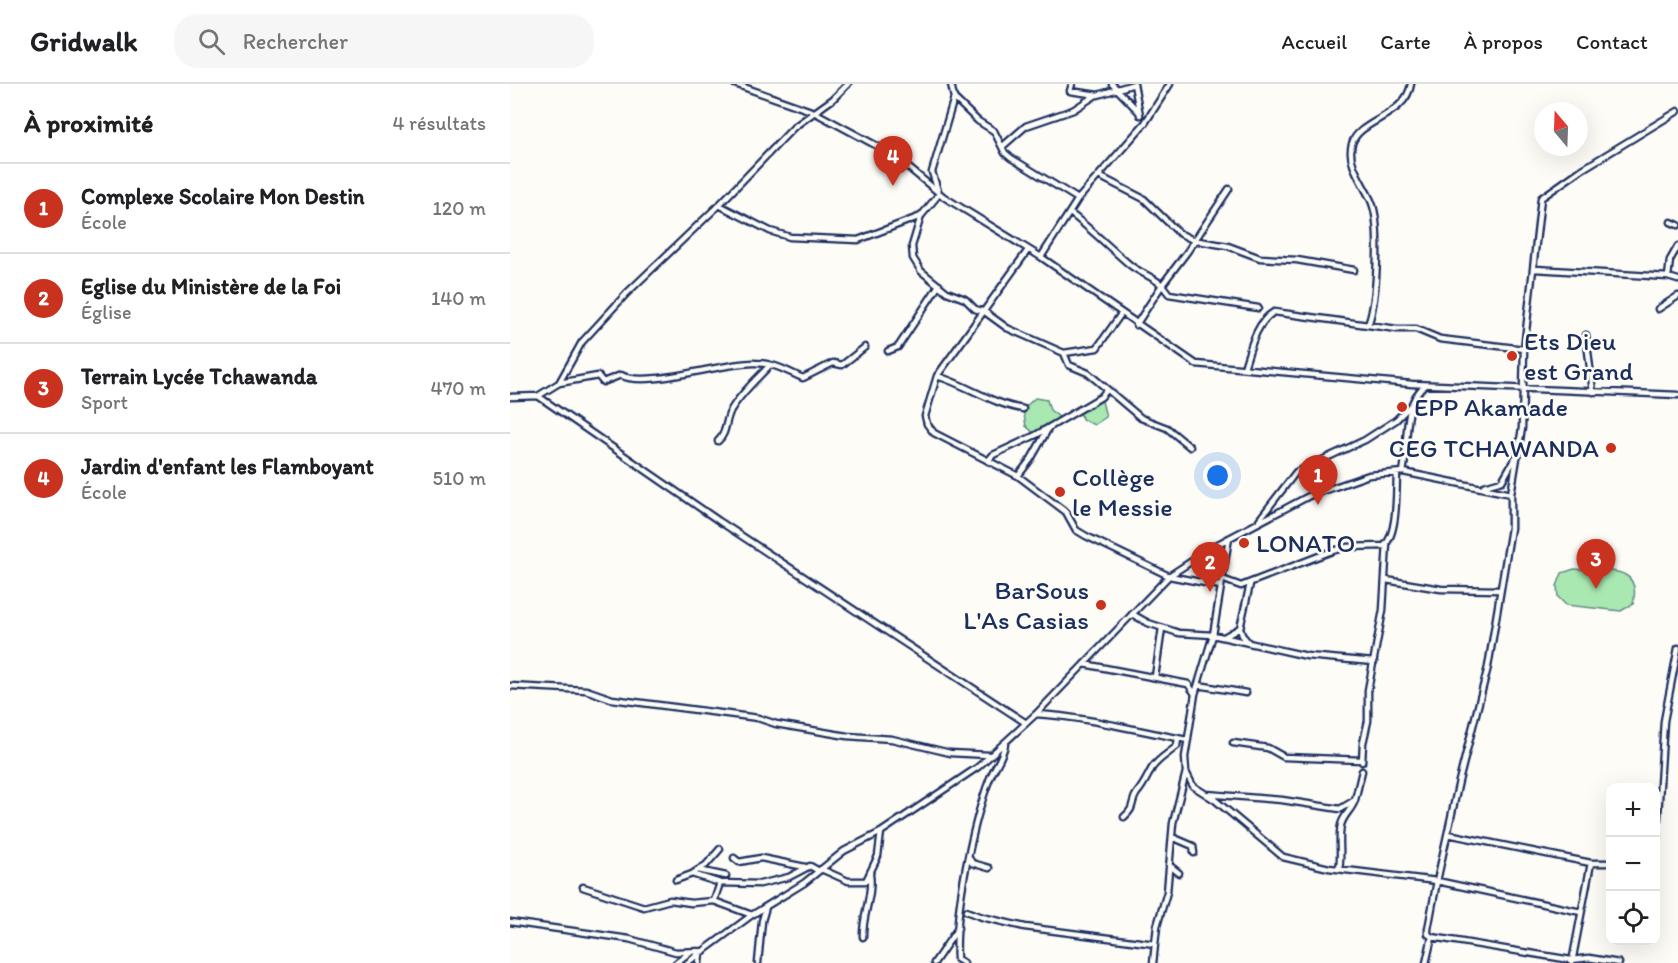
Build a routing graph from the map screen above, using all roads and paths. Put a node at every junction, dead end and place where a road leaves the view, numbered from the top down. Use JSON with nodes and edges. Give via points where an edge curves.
{"nodes":[{"id":1,"x":735,"y":84,"type":"edge"},
{"id":2,"x":848,"y":84,"type":"edge"},
{"id":3,"x":951,"y":84,"type":"edge"},
{"id":4,"x":1072,"y":84,"type":"edge"},
{"id":5,"x":1112,"y":84,"type":"edge"},
{"id":6,"x":1170,"y":84,"type":"edge"},
{"id":7,"x":1411,"y":84,"type":"edge"},
{"id":8,"x":1117,"y":90,"type":"junction"},
{"id":9,"x":1096,"y":95,"type":"junction"},
{"id":10,"x":954,"y":98,"type":"junction"},
{"id":11,"x":1678,"y":111,"type":"edge"},
{"id":12,"x":814,"y":112,"type":"junction"},
{"id":13,"x":1140,"y":115,"type":"junction"},
{"id":14,"x":1144,"y":123,"type":"junction"},
{"id":15,"x":1003,"y":146,"type":"junction"},
{"id":16,"x":1099,"y":176,"type":"junction"},
{"id":17,"x":1229,"y":189,"type":"dead end"},
{"id":18,"x":939,"y":194,"type":"junction"},
{"id":19,"x":1078,"y":199,"type":"junction"},
{"id":20,"x":719,"y":205,"type":"junction"},
{"id":21,"x":1070,"y":213,"type":"junction"},
{"id":22,"x":921,"y":216,"type":"junction"},
{"id":23,"x":1671,"y":222,"type":"dead end"},
{"id":24,"x":1678,"y":225,"type":"edge"},
{"id":25,"x":1193,"y":240,"type":"junction"},
{"id":26,"x":1678,"y":246,"type":"edge"},
{"id":27,"x":1028,"y":250,"type":"junction"},
{"id":28,"x":1041,"y":257,"type":"junction"},
{"id":29,"x":1535,"y":268,"type":"junction"},
{"id":30,"x":1354,"y":270,"type":"dead end"},
{"id":31,"x":1668,"y":277,"type":"junction"},
{"id":32,"x":1678,"y":280,"type":"edge"},
{"id":33,"x":939,"y":285,"type":"junction"},
{"id":34,"x":1161,"y":285,"type":"junction"},
{"id":35,"x":1678,"y":296,"type":"edge"},
{"id":36,"x":1258,"y":308,"type":"dead end"},
{"id":37,"x":1658,"y":309,"type":"dead end"},
{"id":38,"x":985,"y":312,"type":"junction"},
{"id":39,"x":1121,"y":314,"type":"junction"},
{"id":40,"x":1136,"y":325,"type":"junction"},
{"id":41,"x":1368,"y":325,"type":"junction"},
{"id":42,"x":1586,"y":335,"type":"dead end"},
{"id":43,"x":865,"y":348,"type":"dead end"},
{"id":44,"x":1524,"y":349,"type":"junction"},
{"id":45,"x":888,"y":351,"type":"dead end"},
{"id":46,"x":1064,"y":353,"type":"junction"},
{"id":47,"x":770,"y":365,"type":"junction"},
{"id":48,"x":1244,"y":368,"type":"junction"},
{"id":49,"x":937,"y":376,"type":"junction"},
{"id":50,"x":559,"y":383,"type":"junction"},
{"id":51,"x":1427,"y":384,"type":"junction"},
{"id":52,"x":1524,"y":389,"type":"junction"},
{"id":53,"x":1106,"y":391,"type":"junction"},
{"id":54,"x":1593,"y":392,"type":"junction"},
{"id":55,"x":1678,"y":394,"type":"edge"},
{"id":56,"x":538,"y":396,"type":"junction"},
{"id":57,"x":510,"y":397,"type":"edge"},
{"id":58,"x":1412,"y":404,"type":"junction"},
{"id":59,"x":1023,"y":409,"type":"dead end"},
{"id":60,"x":1048,"y":428,"type":"junction"},
{"id":61,"x":718,"y":441,"type":"dead end"},
{"id":62,"x":1190,"y":447,"type":"dead end"},
{"id":63,"x":1516,"y":454,"type":"junction"},
{"id":64,"x":988,"y":461,"type":"junction"},
{"id":65,"x":1400,"y":472,"type":"junction"},
{"id":66,"x":1018,"y":476,"type":"junction"},
{"id":67,"x":1479,"y":487,"type":"junction"},
{"id":68,"x":1511,"y":494,"type":"junction"},
{"id":69,"x":1257,"y":522,"type":"junction"},
{"id":70,"x":1229,"y":538,"type":"junction"},
{"id":71,"x":1388,"y":543,"type":"junction"},
{"id":72,"x":1218,"y":544,"type":"junction"},
{"id":73,"x":1226,"y":555,"type":"junction"},
{"id":74,"x":1169,"y":576,"type":"junction"},
{"id":75,"x":1222,"y":579,"type":"junction"},
{"id":76,"x":1386,"y":579,"type":"junction"},
{"id":77,"x":1251,"y":584,"type":"junction"},
{"id":78,"x":1221,"y":586,"type":"junction"},
{"id":79,"x":1499,"y":590,"type":"junction"},
{"id":80,"x":1131,"y":614,"type":"junction"},
{"id":81,"x":1162,"y":628,"type":"junction"},
{"id":82,"x":1240,"y":628,"type":"junction"},
{"id":83,"x":1213,"y":635,"type":"junction"},
{"id":84,"x":1224,"y":637,"type":"junction"},
{"id":85,"x":1248,"y":642,"type":"junction"},
{"id":86,"x":1678,"y":648,"type":"edge"},
{"id":87,"x":1374,"y":662,"type":"junction"},
{"id":88,"x":1084,"y":664,"type":"junction"},
{"id":89,"x":1155,"y":677,"type":"junction"},
{"id":90,"x":1199,"y":683,"type":"junction"},
{"id":91,"x":1188,"y":684,"type":"junction"},
{"id":92,"x":510,"y":686,"type":"edge"},
{"id":93,"x":1246,"y":693,"type":"dead end"},
{"id":94,"x":1195,"y":694,"type":"junction"},
{"id":95,"x":1036,"y":714,"type":"junction"},
{"id":96,"x":1026,"y":723,"type":"junction"},
{"id":97,"x":1179,"y":738,"type":"junction"},
{"id":98,"x":1188,"y":740,"type":"junction"},
{"id":99,"x":1233,"y":743,"type":"dead end"},
{"id":100,"x":1005,"y":744,"type":"junction"},
{"id":101,"x":989,"y":755,"type":"junction"},
{"id":102,"x":1362,"y":771,"type":"dead end"},
{"id":103,"x":1186,"y":772,"type":"junction"},
{"id":104,"x":1206,"y":794,"type":"junction"},
{"id":105,"x":1355,"y":800,"type":"junction"},
{"id":106,"x":1124,"y":817,"type":"dead end"},
{"id":107,"x":881,"y":832,"type":"junction"},
{"id":108,"x":1448,"y":834,"type":"junction"},
{"id":109,"x":1172,"y":837,"type":"junction"},
{"id":110,"x":1657,"y":837,"type":"edge"},
{"id":111,"x":720,"y":849,"type":"dead end"},
{"id":112,"x":1194,"y":853,"type":"dead end"},
{"id":113,"x":734,"y":858,"type":"dead end"},
{"id":114,"x":969,"y":858,"type":"junction"},
{"id":115,"x":1591,"y":863,"type":"junction"},
{"id":116,"x":1606,"y":863,"type":"edge"},
{"id":117,"x":1169,"y":865,"type":"junction"},
{"id":118,"x":805,"y":867,"type":"junction"},
{"id":119,"x":989,"y":868,"type":"dead end"},
{"id":120,"x":1338,"y":869,"type":"junction"},
{"id":121,"x":698,"y":870,"type":"junction"},
{"id":122,"x":820,"y":870,"type":"junction"},
{"id":123,"x":1179,"y":873,"type":"dead end"},
{"id":124,"x":693,"y":874,"type":"junction"},
{"id":125,"x":870,"y":875,"type":"junction"},
{"id":126,"x":726,"y":876,"type":"dead end"},
{"id":127,"x":676,"y":880,"type":"dead end"},
{"id":128,"x":1437,"y":881,"type":"junction"},
{"id":129,"x":720,"y":883,"type":"junction"},
{"id":130,"x":583,"y":887,"type":"dead end"},
{"id":131,"x":714,"y":901,"type":"junction"},
{"id":132,"x":766,"y":907,"type":"junction"},
{"id":133,"x":966,"y":911,"type":"dead end"},
{"id":134,"x":1581,"y":912,"type":"junction"},
{"id":135,"x":752,"y":915,"type":"junction"},
{"id":136,"x":510,"y":922,"type":"edge"},
{"id":137,"x":958,"y":928,"type":"junction"},
{"id":138,"x":863,"y":937,"type":"dead end"},
{"id":139,"x":1432,"y":937,"type":"junction"},
{"id":140,"x":1155,"y":944,"type":"junction"},
{"id":141,"x":691,"y":951,"type":"junction"},
{"id":142,"x":702,"y":952,"type":"junction"},
{"id":143,"x":1572,"y":961,"type":"edge"},
{"id":144,"x":676,"y":963,"type":"edge"},
{"id":145,"x":687,"y":963,"type":"edge"},
{"id":146,"x":699,"y":963,"type":"edge"},
{"id":147,"x":758,"y":963,"type":"edge"},
{"id":148,"x":934,"y":963,"type":"edge"},
{"id":149,"x":964,"y":963,"type":"edge"},
{"id":150,"x":1153,"y":963,"type":"edge"},
{"id":151,"x":1426,"y":963,"type":"edge"},
{"id":152,"x":1619,"y":963,"type":"edge"}],
"edges":[{"from":1,"to":12,"type":"street"},
{"from":2,"to":12,"type":"street"},
{"from":3,"to":10,"type":"street"},
{"from":4,"to":9,"type":"street","via":[[1070,91]]},
{"from":5,"to":8,"type":"street"},
{"from":6,"to":14,"type":"street"},
{"from":7,"to":41,"type":"street","via":[[1388,116],[1355,135],[1351,146],[1353,164],[1377,221],[1375,296]]},
{"from":8,"to":9,"type":"street"},
{"from":8,"to":13,"type":"street"},
{"from":8,"to":13,"type":"street","via":[[1134,84]]},
{"from":9,"to":15,"type":"street","via":[[1073,110],[1026,126]]},
{"from":10,"to":15,"type":"street","via":[[994,131]]},
{"from":10,"to":18,"type":"street","via":[[932,172]]},
{"from":11,"to":29,"type":"street","via":[[1543,194]]},
{"from":12,"to":18,"type":"street","via":[[892,154]]},
{"from":12,"to":20,"type":"street","via":[[794,127]]},
{"from":13,"to":14,"type":"street"},
{"from":14,"to":16,"type":"street"},
{"from":15,"to":19,"type":"street","via":[[1005,153],[1026,169]]},
{"from":16,"to":19,"type":"street"},
{"from":16,"to":25,"type":"street","via":[[1144,199],[1179,233]]},
{"from":17,"to":25,"type":"street"},
{"from":18,"to":22,"type":"street"},
{"from":18,"to":27,"type":"street"},
{"from":19,"to":21,"type":"street"},
{"from":20,"to":22,"type":"street","via":[[770,231],[794,237],[858,240]]},
{"from":20,"to":50,"type":"street","via":[[582,342]]},
{"from":21,"to":28,"type":"street"},
{"from":21,"to":34,"type":"street","via":[[1132,266]]},
{"from":22,"to":33,"type":"street","via":[[912,246],[913,258],[921,271]]},
{"from":23,"to":24,"type":"street"},
{"from":25,"to":30,"type":"street","via":[[1228,246],[1260,258]]},
{"from":25,"to":34,"type":"street"},
{"from":26,"to":31,"type":"street","via":[[1670,260]]},
{"from":27,"to":28,"type":"street"},
{"from":27,"to":38,"type":"street"},
{"from":28,"to":39,"type":"street"},
{"from":29,"to":31,"type":"street"},
{"from":29,"to":44,"type":"street"},
{"from":31,"to":32,"type":"street"},
{"from":33,"to":38,"type":"street"},
{"from":33,"to":45,"type":"street","via":[[898,347]]},
{"from":34,"to":36,"type":"street","via":[[1168,294]]},
{"from":34,"to":40,"type":"street"},
{"from":35,"to":37,"type":"street"},
{"from":38,"to":46,"type":"street","via":[[1007,328]]},
{"from":38,"to":49,"type":"street"},
{"from":39,"to":40,"type":"street"},
{"from":39,"to":46,"type":"street","via":[[1097,348]]},
{"from":40,"to":48,"type":"street","via":[[1196,364]]},
{"from":41,"to":44,"type":"street","via":[[1421,329],[1440,339]]},
{"from":41,"to":48,"type":"street","via":[[1274,312],[1266,317],[1252,343]]},
{"from":42,"to":54,"type":"street"},
{"from":43,"to":47,"type":"street","via":[[842,365],[833,363],[808,377]]},
{"from":44,"to":52,"type":"street"},
{"from":46,"to":53,"type":"street","via":[[1069,365],[1088,374]]},
{"from":47,"to":50,"type":"street","via":[[751,363],[630,380],[621,375],[603,382],[598,376]]},
{"from":47,"to":61,"type":"street","via":[[729,412],[723,437]]},
{"from":48,"to":51,"type":"street"},
{"from":49,"to":59,"type":"street","via":[[1006,406]]},
{"from":49,"to":64,"type":"street","via":[[925,416],[927,424],[934,433]]},
{"from":50,"to":56,"type":"street"},
{"from":51,"to":52,"type":"street"},
{"from":51,"to":58,"type":"street","via":[[1417,391]]},
{"from":52,"to":54,"type":"street"},
{"from":52,"to":63,"type":"street"},
{"from":53,"to":60,"type":"street"},
{"from":53,"to":62,"type":"street","via":[[1141,418],[1167,428]]},
{"from":54,"to":55,"type":"street"},
{"from":56,"to":57,"type":"street"},
{"from":56,"to":96,"type":"street","via":[[719,521]]},
{"from":58,"to":65,"type":"street"},
{"from":58,"to":69,"type":"street","via":[[1365,440],[1296,472]]},
{"from":60,"to":64,"type":"street"},
{"from":60,"to":66,"type":"street"},
{"from":63,"to":67,"type":"street","via":[[1502,481]]},
{"from":63,"to":68,"type":"street"},
{"from":64,"to":66,"type":"street"},
{"from":65,"to":67,"type":"street"},
{"from":65,"to":69,"type":"street","via":[[1356,478]]},
{"from":65,"to":71,"type":"street"},
{"from":66,"to":74,"type":"street","via":[[1066,512],[1076,530]]},
{"from":67,"to":68,"type":"street"},
{"from":68,"to":79,"type":"street","via":[[1511,528]]},
{"from":69,"to":70,"type":"street"},
{"from":70,"to":72,"type":"street"},
{"from":70,"to":73,"type":"street"},
{"from":71,"to":76,"type":"street"},
{"from":71,"to":77,"type":"street","via":[[1379,548],[1358,546],[1332,551]]},
{"from":72,"to":73,"type":"street"},
{"from":72,"to":74,"type":"street"},
{"from":73,"to":75,"type":"street"},
{"from":74,"to":78,"type":"street"},
{"from":74,"to":80,"type":"street"},
{"from":75,"to":77,"type":"street","via":[[1232,585]]},
{"from":75,"to":78,"type":"street"},
{"from":76,"to":79,"type":"street","via":[[1441,589]]},
{"from":76,"to":87,"type":"street"},
{"from":77,"to":82,"type":"street"},
{"from":78,"to":83,"type":"street"},
{"from":79,"to":108,"type":"street","via":[[1488,667]]},
{"from":80,"to":81,"type":"street"},
{"from":80,"to":88,"type":"street"},
{"from":81,"to":83,"type":"street"},
{"from":81,"to":89,"type":"street"},
{"from":82,"to":84,"type":"street"},
{"from":82,"to":85,"type":"street"},
{"from":83,"to":84,"type":"street"},
{"from":83,"to":90,"type":"street"},
{"from":84,"to":85,"type":"street"},
{"from":85,"to":87,"type":"street","via":[[1307,656]]},
{"from":86,"to":110,"type":"street","via":[[1664,721]]},
{"from":87,"to":99,"type":"street","via":[[1362,761],[1284,757],[1268,748]]},
{"from":88,"to":89,"type":"street"},
{"from":88,"to":95,"type":"street"},
{"from":89,"to":91,"type":"street"},
{"from":90,"to":91,"type":"street"},
{"from":90,"to":93,"type":"street"},
{"from":90,"to":94,"type":"street"},
{"from":91,"to":94,"type":"street"},
{"from":92,"to":101,"type":"street","via":[[586,690],[612,699],[758,718],[847,736],[892,739],[950,753]]},
{"from":94,"to":98,"type":"street"},
{"from":95,"to":96,"type":"street"},
{"from":95,"to":97,"type":"street","via":[[1070,716]]},
{"from":96,"to":100,"type":"street"},
{"from":97,"to":98,"type":"street"},
{"from":97,"to":106,"type":"street","via":[[1177,746],[1162,755],[1153,767],[1136,795],[1134,807]]},
{"from":98,"to":103,"type":"street"},
{"from":100,"to":101,"type":"street"},
{"from":100,"to":114,"type":"street","via":[[990,778]]},
{"from":101,"to":107,"type":"street","via":[[978,767]]},
{"from":102,"to":105,"type":"street"},
{"from":103,"to":104,"type":"street","via":[[1193,786]]},
{"from":103,"to":109,"type":"street"},
{"from":104,"to":105,"type":"street","via":[[1340,809]]},
{"from":104,"to":120,"type":"street","via":[[1283,857]]},
{"from":105,"to":120,"type":"street","via":[[1341,826]]},
{"from":107,"to":122,"type":"street","via":[[844,851]]},
{"from":107,"to":125,"type":"street","via":[[878,856]]},
{"from":108,"to":115,"type":"street"},
{"from":108,"to":128,"type":"street"},
{"from":109,"to":112,"type":"street","via":[[1193,846]]},
{"from":109,"to":117,"type":"street"},
{"from":111,"to":121,"type":"street"},
{"from":113,"to":118,"type":"street","via":[[739,862],[762,858]]},
{"from":114,"to":119,"type":"street","via":[[972,863]]},
{"from":114,"to":137,"type":"street"},
{"from":115,"to":116,"type":"street"},
{"from":115,"to":134,"type":"street"},
{"from":117,"to":123,"type":"street"},
{"from":117,"to":140,"type":"street"},
{"from":118,"to":122,"type":"street"},
{"from":118,"to":129,"type":"street","via":[[789,877],[760,884]]},
{"from":120,"to":128,"type":"street"},
{"from":121,"to":124,"type":"street"},
{"from":121,"to":126,"type":"street"},
{"from":122,"to":125,"type":"street","via":[[848,881],[866,881]]},
{"from":122,"to":132,"type":"street"},
{"from":124,"to":127,"type":"street"},
{"from":124,"to":129,"type":"street"},
{"from":125,"to":138,"type":"street"},
{"from":128,"to":134,"type":"street"},
{"from":128,"to":139,"type":"street","via":[[1428,929]]},
{"from":129,"to":131,"type":"street"},
{"from":130,"to":131,"type":"street","via":[[644,907],[670,900]]},
{"from":131,"to":135,"type":"street"},
{"from":132,"to":135,"type":"street"},
{"from":132,"to":147,"type":"street"},
{"from":133,"to":140,"type":"street","via":[[1025,927]]},
{"from":134,"to":143,"type":"street"},
{"from":135,"to":142,"type":"street"},
{"from":136,"to":141,"type":"street","via":[[629,939],[676,952]]},
{"from":137,"to":148,"type":"street"},
{"from":137,"to":149,"type":"street","via":[[957,959]]},
{"from":139,"to":143,"type":"street"},
{"from":139,"to":151,"type":"street"},
{"from":140,"to":150,"type":"street"},
{"from":141,"to":142,"type":"street"},
{"from":141,"to":144,"type":"street"},
{"from":142,"to":145,"type":"street"},
{"from":142,"to":146,"type":"street"},
{"from":143,"to":152,"type":"street","via":[[1589,958]]}]}
